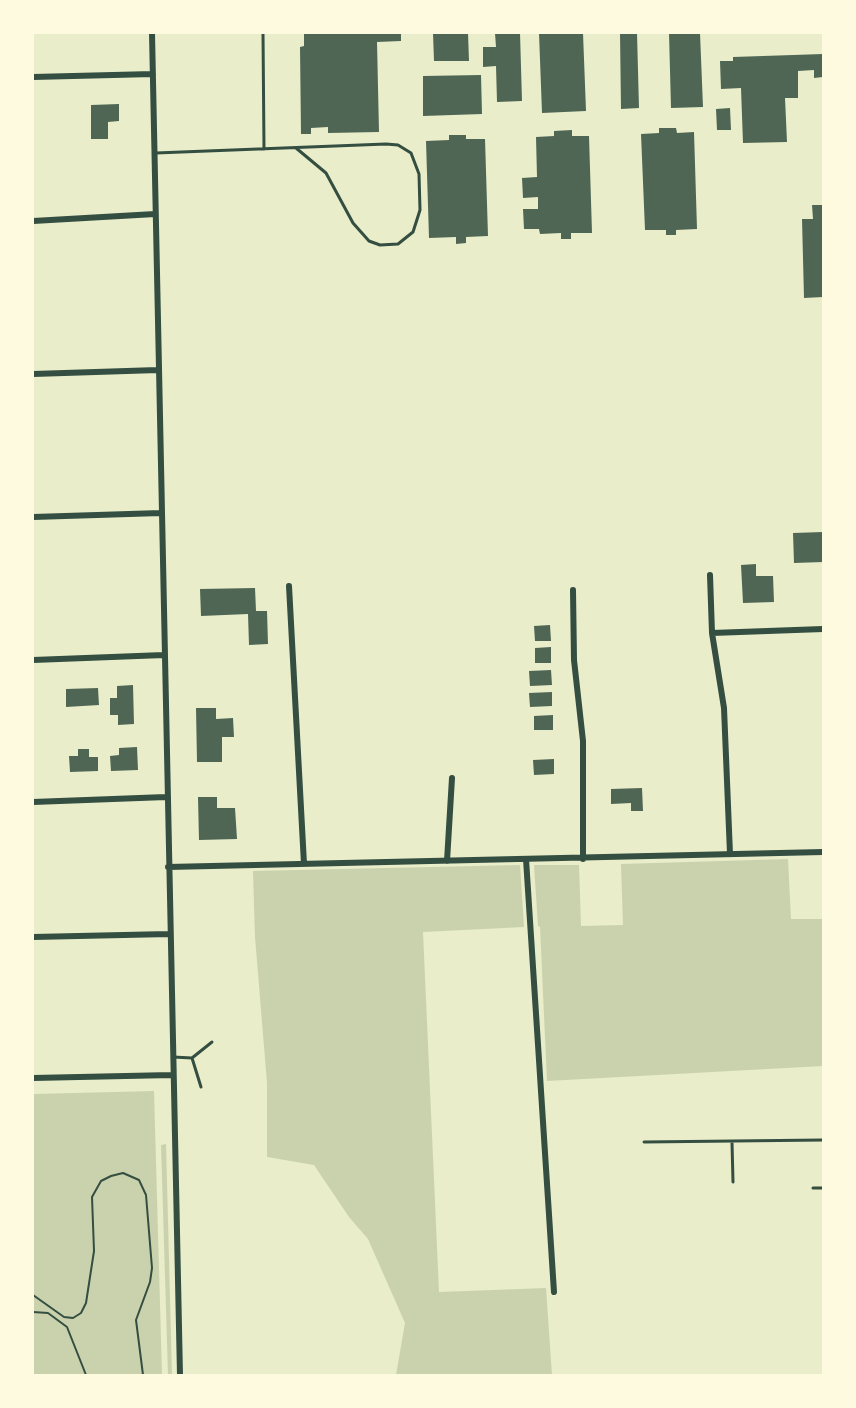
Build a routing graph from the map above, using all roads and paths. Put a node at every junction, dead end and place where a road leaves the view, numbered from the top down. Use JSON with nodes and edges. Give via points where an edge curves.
{"nodes":[{"id":1,"x":152,"y":33,"type":"edge"},
{"id":2,"x":263,"y":33,"type":"edge"},
{"id":3,"x":153,"y":74,"type":"junction"},
{"id":4,"x":33,"y":77,"type":"edge"},
{"id":5,"x":296,"y":148,"type":"junction"},
{"id":6,"x":264,"y":149,"type":"junction"},
{"id":7,"x":154,"y":153,"type":"junction"},
{"id":8,"x":155,"y":214,"type":"junction"},
{"id":9,"x":33,"y":221,"type":"edge"},
{"id":10,"x":159,"y":370,"type":"junction"},
{"id":11,"x":33,"y":374,"type":"edge"},
{"id":12,"x":161,"y":513,"type":"junction"},
{"id":13,"x":33,"y":517,"type":"edge"},
{"id":14,"x":710,"y":575,"type":"dead end"},
{"id":15,"x":289,"y":586,"type":"dead end"},
{"id":16,"x":573,"y":590,"type":"dead end"},
{"id":17,"x":823,"y":629,"type":"edge"},
{"id":18,"x":712,"y":633,"type":"junction"},
{"id":19,"x":164,"y":655,"type":"junction"},
{"id":20,"x":33,"y":660,"type":"edge"},
{"id":21,"x":452,"y":778,"type":"dead end"},
{"id":22,"x":166,"y":797,"type":"junction"},
{"id":23,"x":33,"y":802,"type":"edge"},
{"id":24,"x":823,"y":852,"type":"edge"},
{"id":25,"x":730,"y":854,"type":"junction"},
{"id":26,"x":526,"y":859,"type":"junction"},
{"id":27,"x":583,"y":859,"type":"junction"},
{"id":28,"x":447,"y":861,"type":"junction"},
{"id":29,"x":304,"y":864,"type":"junction"},
{"id":30,"x":168,"y":867,"type":"junction"},
{"id":31,"x":169,"y":933,"type":"junction"},
{"id":32,"x":33,"y":937,"type":"edge"},
{"id":33,"x":212,"y":1042,"type":"dead end"},
{"id":34,"x":171,"y":1056,"type":"junction"},
{"id":35,"x":192,"y":1058,"type":"junction"},
{"id":36,"x":172,"y":1075,"type":"junction"},
{"id":37,"x":33,"y":1078,"type":"edge"},
{"id":38,"x":201,"y":1087,"type":"dead end"},
{"id":39,"x":823,"y":1140,"type":"edge"},
{"id":40,"x":644,"y":1142,"type":"dead end"},
{"id":41,"x":732,"y":1142,"type":"junction"},
{"id":42,"x":733,"y":1182,"type":"dead end"},
{"id":43,"x":813,"y":1188,"type":"dead end"},
{"id":44,"x":823,"y":1188,"type":"edge"},
{"id":45,"x":554,"y":1292,"type":"dead end"},
{"id":46,"x":33,"y":1295,"type":"edge"},
{"id":47,"x":33,"y":1312,"type":"edge"},
{"id":48,"x":86,"y":1375,"type":"edge"},
{"id":49,"x":143,"y":1375,"type":"edge"},
{"id":50,"x":180,"y":1375,"type":"edge"}],
"edges":[{"from":1,"to":3,"type":"street"},
{"from":2,"to":6,"type":"lane"},
{"from":3,"to":4,"type":"street"},
{"from":3,"to":7,"type":"street"},
{"from":5,"to":5,"type":"lane","via":[[326,173],[353,223],[369,241],[398,244],[413,232],[420,210],[419,174],[406,148],[386,144]]},
{"from":5,"to":6,"type":"lane"},
{"from":6,"to":7,"type":"lane"},
{"from":7,"to":8,"type":"street"},
{"from":8,"to":9,"type":"street"},
{"from":8,"to":10,"type":"street"},
{"from":10,"to":11,"type":"street"},
{"from":10,"to":12,"type":"street"},
{"from":12,"to":13,"type":"street"},
{"from":12,"to":19,"type":"street"},
{"from":14,"to":18,"type":"street"},
{"from":15,"to":29,"type":"street"},
{"from":16,"to":27,"type":"street","via":[[574,660],[583,741]]},
{"from":17,"to":18,"type":"street"},
{"from":18,"to":25,"type":"street","via":[[724,708]]},
{"from":19,"to":20,"type":"street"},
{"from":19,"to":22,"type":"street"},
{"from":21,"to":28,"type":"street"},
{"from":22,"to":23,"type":"street"},
{"from":22,"to":30,"type":"street"},
{"from":24,"to":25,"type":"street"},
{"from":25,"to":27,"type":"street"},
{"from":26,"to":27,"type":"street"},
{"from":26,"to":28,"type":"street"},
{"from":26,"to":45,"type":"street"},
{"from":28,"to":29,"type":"street"},
{"from":29,"to":30,"type":"street"},
{"from":30,"to":31,"type":"street"},
{"from":31,"to":32,"type":"street"},
{"from":31,"to":34,"type":"street"},
{"from":33,"to":35,"type":"lane"},
{"from":34,"to":35,"type":"lane"},
{"from":34,"to":36,"type":"street"},
{"from":35,"to":38,"type":"lane"},
{"from":36,"to":37,"type":"street"},
{"from":36,"to":50,"type":"street"},
{"from":39,"to":41,"type":"lane"},
{"from":40,"to":41,"type":"lane"},
{"from":41,"to":42,"type":"lane"},
{"from":43,"to":44,"type":"lane"},
{"from":46,"to":49,"type":"path","via":[[64,1317],[73,1318],[81,1313],[94,1251],[92,1197],[101,1181],[111,1176],[123,1173],[139,1180],[147,1195],[152,1268],[136,1320]]},
{"from":47,"to":48,"type":"path","via":[[48,1313],[66,1327]]}]}
